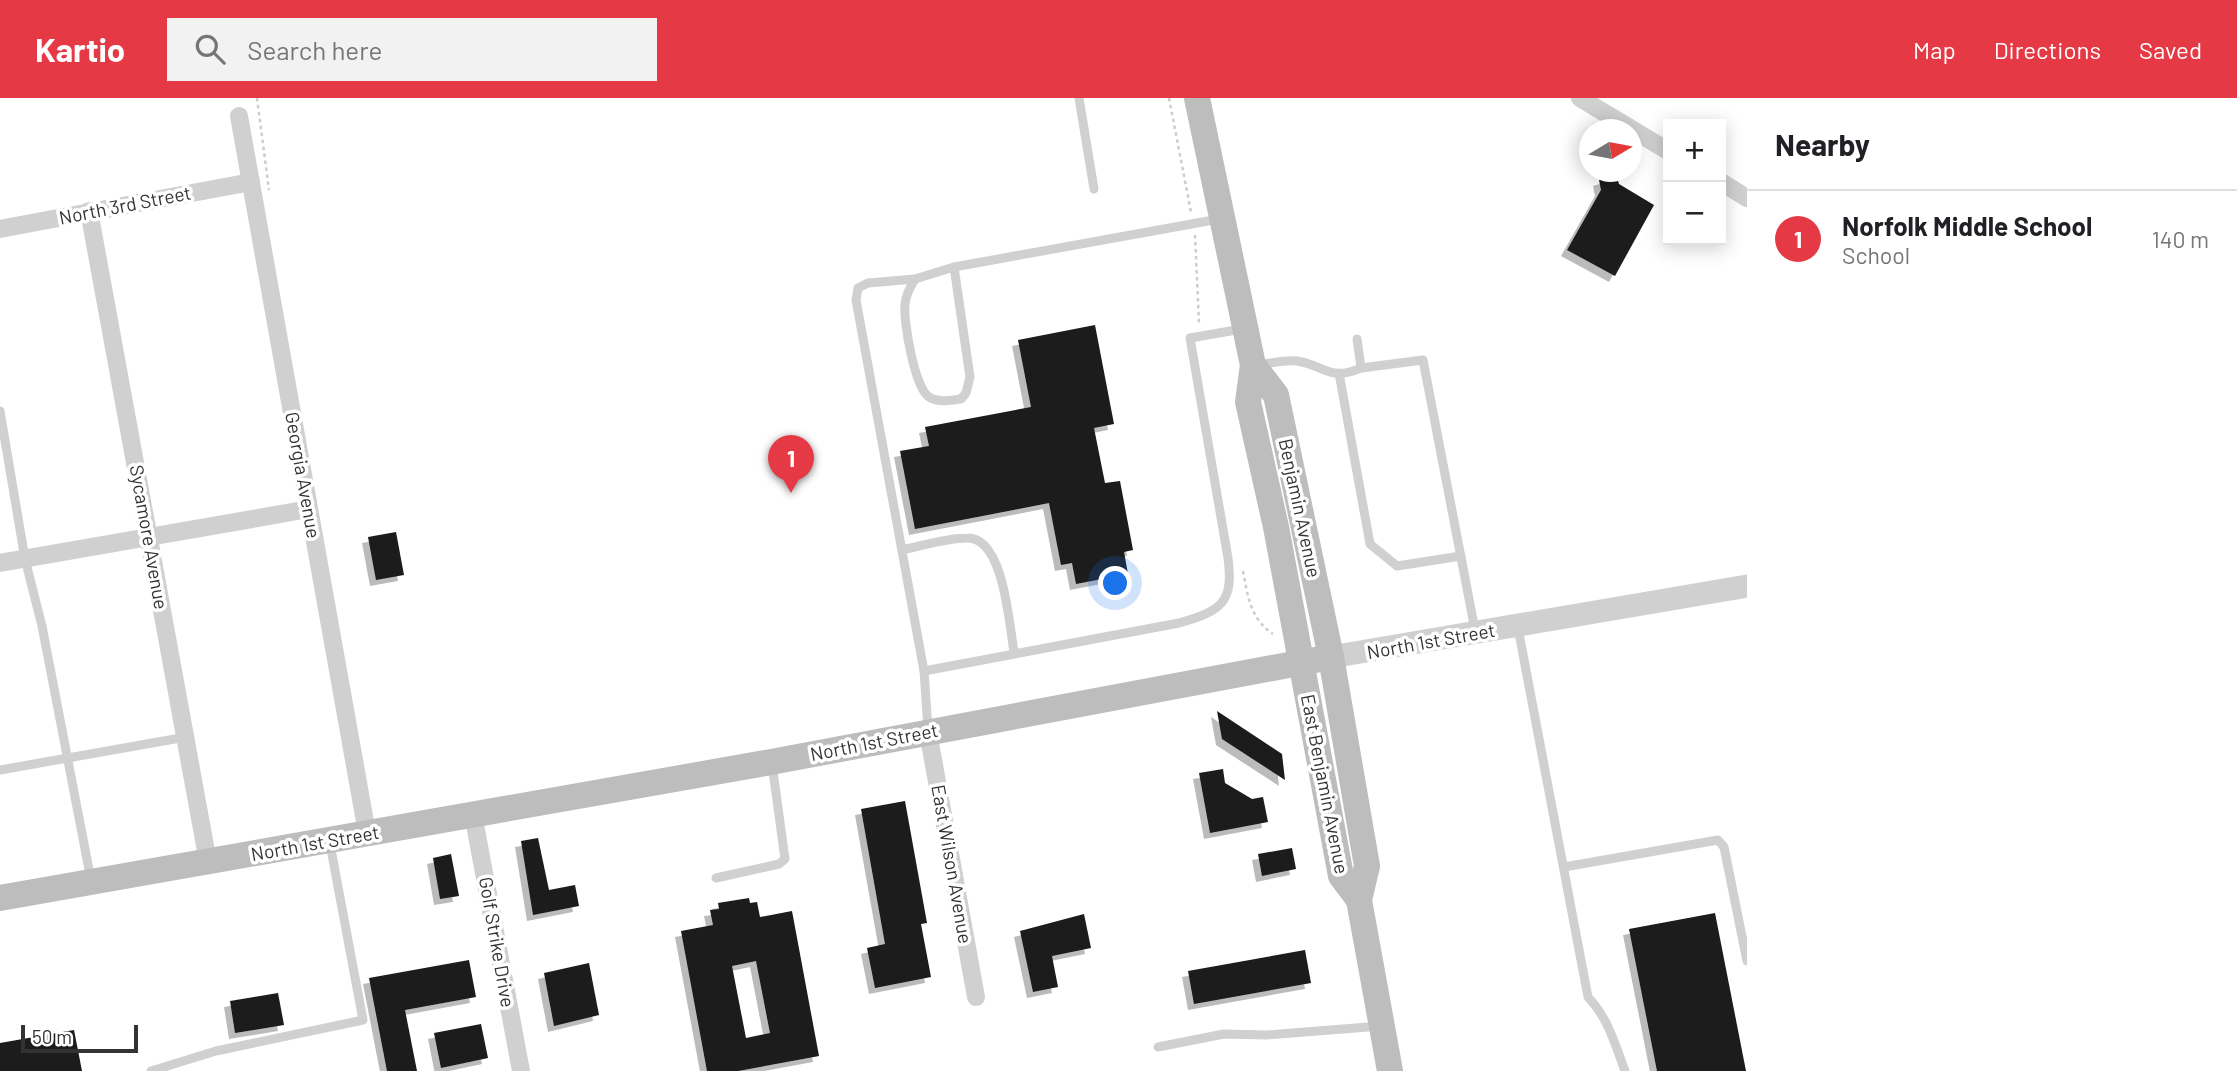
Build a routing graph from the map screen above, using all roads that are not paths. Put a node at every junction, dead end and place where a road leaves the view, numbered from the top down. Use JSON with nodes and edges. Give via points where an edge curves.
{"nodes":[{"id":1,"x":1079,"y":98,"type":"edge"},
{"id":2,"x":1197,"y":98,"type":"edge"},
{"id":3,"x":1580,"y":98,"type":"edge"},
{"id":4,"x":239,"y":116,"type":"dead end"},
{"id":5,"x":1663,"y":148,"type":"edge"},
{"id":6,"x":1726,"y":185,"type":"edge"},
{"id":7,"x":252,"y":188,"type":"junction"},
{"id":8,"x":1094,"y":189,"type":"dead end"},
{"id":9,"x":1747,"y":198,"type":"edge"},
{"id":10,"x":89,"y":212,"type":"junction"},
{"id":11,"x":1220,"y":218,"type":"junction"},
{"id":12,"x":0,"y":229,"type":"edge"},
{"id":13,"x":954,"y":267,"type":"junction"},
{"id":14,"x":915,"y":279,"type":"junction"},
{"id":15,"x":1245,"y":328,"type":"junction"},
{"id":16,"x":1357,"y":339,"type":"dead end"},
{"id":17,"x":1253,"y":365,"type":"junction"},
{"id":18,"x":1361,"y":368,"type":"junction"},
{"id":19,"x":1339,"y":373,"type":"junction"},
{"id":20,"x":0,"y":411,"type":"edge"},
{"id":21,"x":309,"y":509,"type":"junction"},
{"id":22,"x":149,"y":536,"type":"junction"},
{"id":23,"x":902,"y":550,"type":"junction"},
{"id":24,"x":1461,"y":556,"type":"junction"},
{"id":25,"x":25,"y":559,"type":"junction"},
{"id":26,"x":0,"y":563,"type":"edge"},
{"id":27,"x":1747,"y":586,"type":"edge"},
{"id":28,"x":1518,"y":626,"type":"junction"},
{"id":29,"x":1476,"y":633,"type":"junction"},
{"id":30,"x":1014,"y":652,"type":"junction"},
{"id":31,"x":1332,"y":657,"type":"junction"},
{"id":32,"x":1302,"y":663,"type":"junction"},
{"id":33,"x":924,"y":671,"type":"junction"},
{"id":34,"x":928,"y":732,"type":"junction"},
{"id":35,"x":186,"y":737,"type":"junction"},
{"id":36,"x":66,"y":758,"type":"junction"},
{"id":37,"x":771,"y":762,"type":"junction"},
{"id":38,"x":0,"y":770,"type":"edge"},
{"id":39,"x":473,"y":814,"type":"junction"},
{"id":40,"x":367,"y":833,"type":"junction"},
{"id":41,"x":329,"y":840,"type":"junction"},
{"id":42,"x":208,"y":862,"type":"junction"},
{"id":43,"x":1564,"y":867,"type":"junction"},
{"id":44,"x":716,"y":878,"type":"dead end"},
{"id":45,"x":92,"y":882,"type":"junction"},
{"id":46,"x":0,"y":898,"type":"edge"},
{"id":47,"x":1359,"y":900,"type":"junction"},
{"id":48,"x":1747,"y":961,"type":"edge"},
{"id":49,"x":976,"y":997,"type":"dead end"},
{"id":50,"x":1382,"y":1026,"type":"junction"},
{"id":51,"x":1158,"y":1048,"type":"dead end"},
{"id":52,"x":152,"y":1071,"type":"edge"},
{"id":53,"x":521,"y":1071,"type":"edge"},
{"id":54,"x":1390,"y":1071,"type":"edge"},
{"id":55,"x":1625,"y":1071,"type":"edge"}],
"edges":[{"from":1,"to":8,"type":"lane"},
{"from":2,"to":11,"type":"main road","name":"Benjamin Avenue"},
{"from":3,"to":5,"type":"street"},
{"from":4,"to":7,"type":"street","name":"Georgia Avenue"},
{"from":6,"to":9,"type":"street"},
{"from":7,"to":10,"type":"street","name":"North 3rd Street"},
{"from":7,"to":21,"type":"street","name":"Georgia Avenue"},
{"from":10,"to":12,"type":"street","name":"North 3rd Street"},
{"from":10,"to":22,"type":"street","name":"Sycamore Avenue"},
{"from":11,"to":13,"type":"lane"},
{"from":11,"to":15,"type":"main road","name":"Benjamin Avenue"},
{"from":13,"to":14,"type":"lane"},
{"from":13,"to":14,"type":"lane","via":[[970,377],[961,398],[937,401],[921,388],[906,323],[905,303]]},
{"from":14,"to":23,"type":"lane","via":[[868,283],[858,288],[856,300]]},
{"from":15,"to":17,"type":"main road","name":"Benjamin Avenue"},
{"from":15,"to":30,"type":"lane","via":[[1190,338],[1230,571],[1227,599],[1203,616],[1179,623]]},
{"from":16,"to":18,"type":"lane"},
{"from":17,"to":19,"type":"lane","via":[[1301,361],[1321,371]]},
{"from":17,"to":31,"type":"main road","name":"Benjamin Avenue","via":[[1276,395]]},
{"from":17,"to":32,"type":"main road","name":"Benjamin Avenue","via":[[1248,402]]},
{"from":18,"to":19,"type":"lane"},
{"from":18,"to":24,"type":"lane","via":[[1423,360]]},
{"from":19,"to":24,"type":"lane","via":[[1370,544],[1397,566]]},
{"from":20,"to":25,"type":"lane"},
{"from":21,"to":22,"type":"street"},
{"from":21,"to":40,"type":"street","name":"Georgia Avenue"},
{"from":22,"to":25,"type":"street"},
{"from":22,"to":35,"type":"street","name":"Sycamore Avenue"},
{"from":23,"to":30,"type":"lane","via":[[968,538],[991,550],[998,565]]},
{"from":23,"to":33,"type":"lane"},
{"from":24,"to":29,"type":"lane"},
{"from":25,"to":26,"type":"street"},
{"from":25,"to":36,"type":"lane"},
{"from":27,"to":28,"type":"street","name":"North 1st Street"},
{"from":28,"to":29,"type":"street","name":"North 1st Street"},
{"from":28,"to":43,"type":"lane"},
{"from":29,"to":31,"type":"street","name":"North 1st Street"},
{"from":30,"to":33,"type":"lane"},
{"from":31,"to":32,"type":"main road","name":"North 1st Street"},
{"from":31,"to":47,"type":"main road","name":"East Benjamin Avenue","via":[[1367,866]]},
{"from":32,"to":34,"type":"main road","name":"North 1st Street"},
{"from":32,"to":47,"type":"main road","name":"East Benjamin Avenue","via":[[1341,876]]},
{"from":33,"to":34,"type":"lane"},
{"from":34,"to":37,"type":"main road","name":"North 1st Street"},
{"from":34,"to":49,"type":"street","name":"East Wilson Avenue"},
{"from":35,"to":36,"type":"lane"},
{"from":35,"to":42,"type":"street","name":"Sycamore Avenue"},
{"from":36,"to":38,"type":"lane"},
{"from":36,"to":45,"type":"lane"},
{"from":37,"to":39,"type":"main road","name":"North 1st Street"},
{"from":37,"to":44,"type":"lane","via":[[785,859]]},
{"from":39,"to":40,"type":"main road","name":"North 1st Street"},
{"from":39,"to":53,"type":"street","name":"Golf Strike Drive"},
{"from":40,"to":41,"type":"main road","name":"North 1st Street"},
{"from":41,"to":42,"type":"main road","name":"North 1st Street"},
{"from":41,"to":52,"type":"lane","via":[[363,1020],[216,1051]]},
{"from":42,"to":45,"type":"main road","name":"North 1st Street"},
{"from":43,"to":48,"type":"lane","via":[[1718,840],[1724,848]]},
{"from":43,"to":55,"type":"lane","via":[[1588,998],[1600,1009]]},
{"from":45,"to":46,"type":"main road","name":"North 1st Street"},
{"from":47,"to":50,"type":"main road","name":"East Benjamin Avenue"},
{"from":50,"to":51,"type":"lane","via":[[1224,1034]]},
{"from":50,"to":54,"type":"main road","name":"East Benjamin Avenue"}]}
